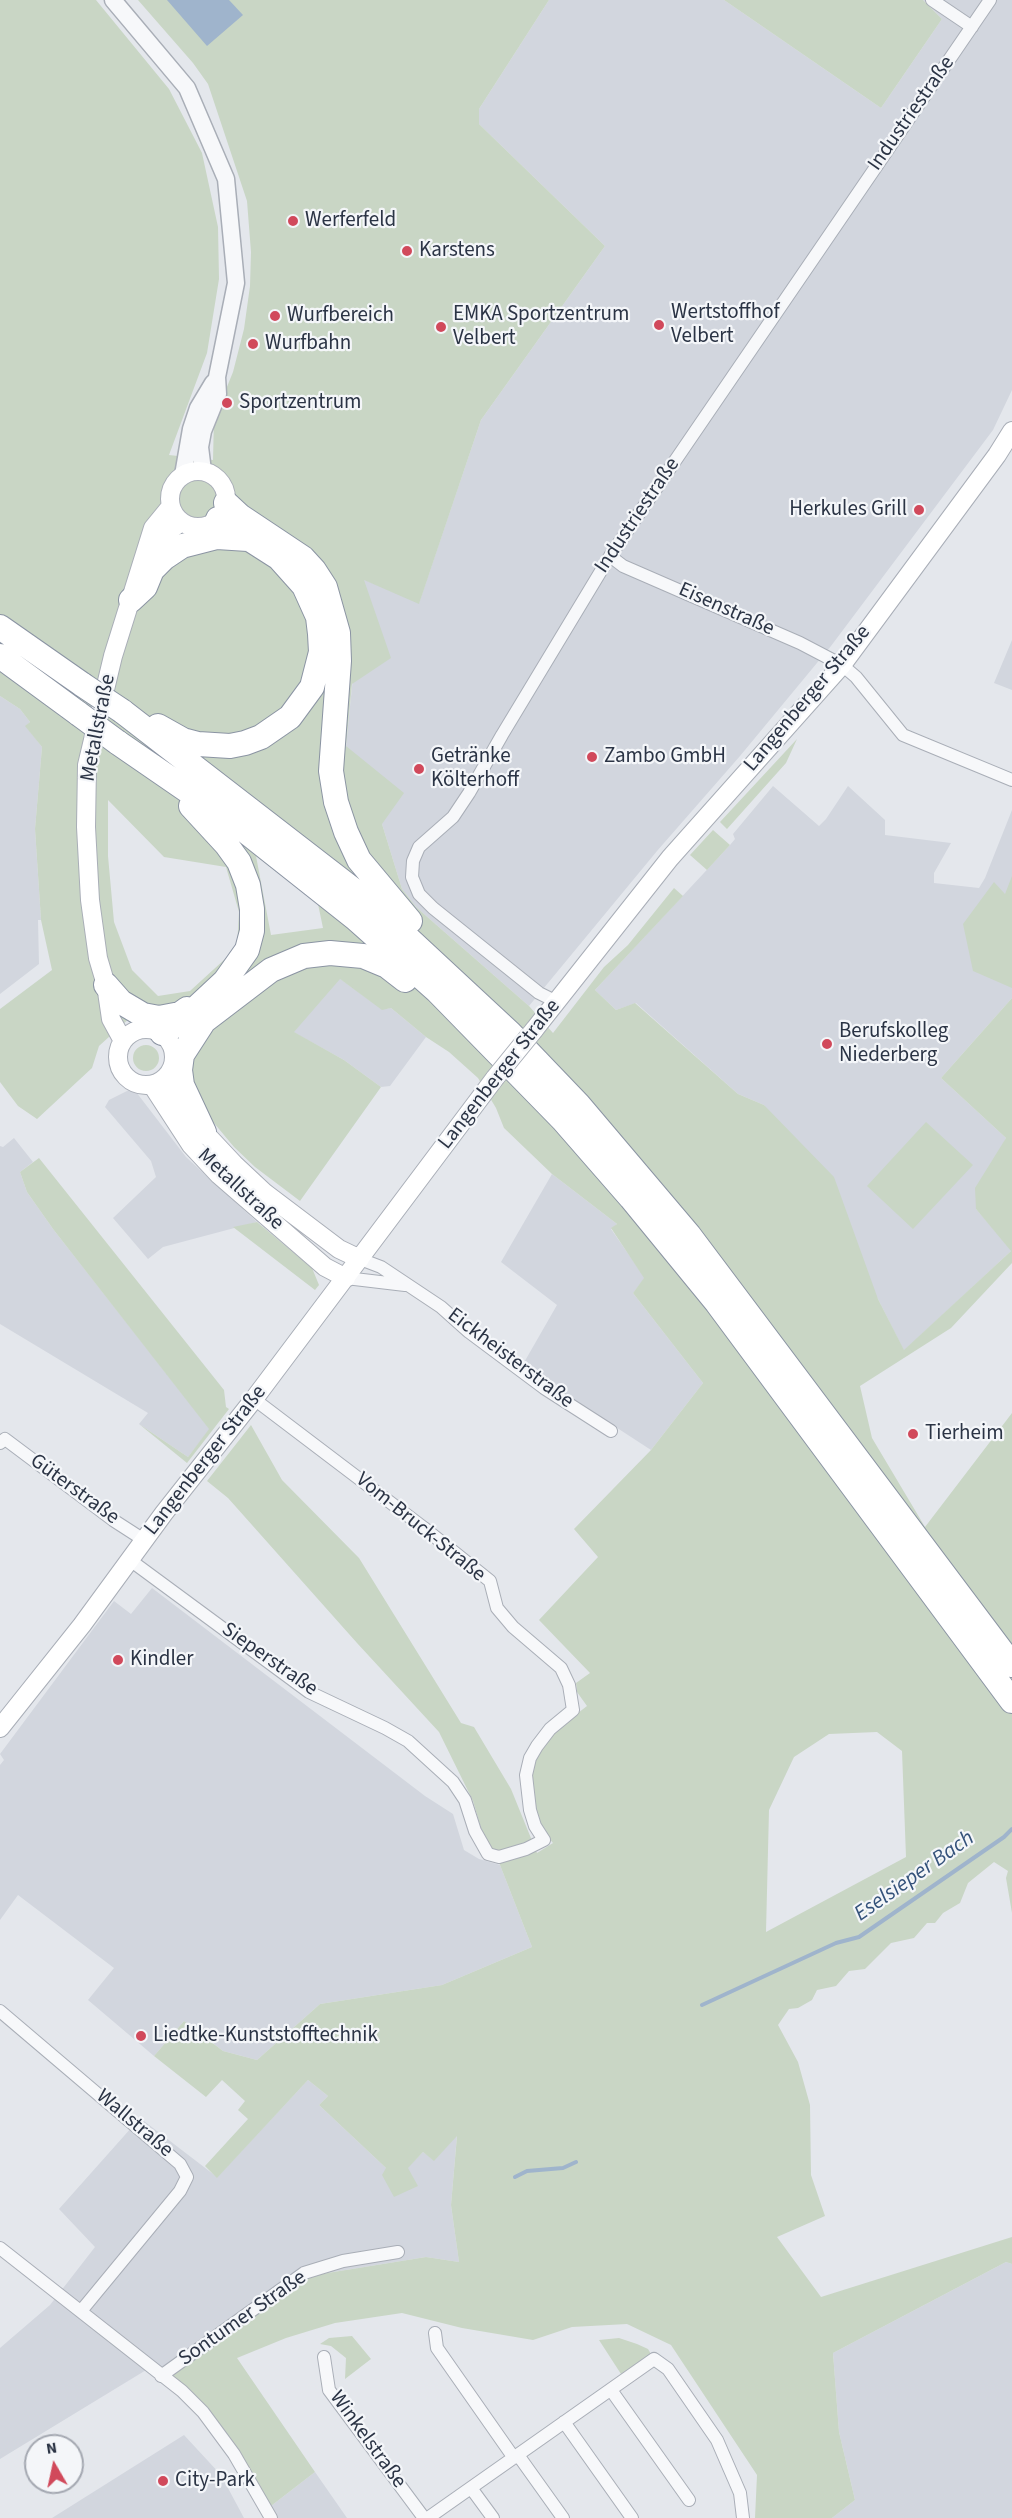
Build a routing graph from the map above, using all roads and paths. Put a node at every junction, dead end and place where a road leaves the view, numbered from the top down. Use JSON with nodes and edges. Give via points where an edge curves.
{"nodes":[{"id":1,"x":113,"y":0,"type":"edge"},
{"id":2,"x":932,"y":0,"type":"edge"},
{"id":3,"x":990,"y":0,"type":"edge"},
{"id":4,"x":972,"y":27,"type":"junction"},
{"id":5,"x":217,"y":377,"type":"junction"},
{"id":6,"x":1012,"y":431,"type":"edge"},
{"id":7,"x":203,"y":471,"type":"junction"},
{"id":8,"x":183,"y":475,"type":"junction"},
{"id":9,"x":171,"y":506,"type":"junction"},
{"id":10,"x":222,"y":511,"type":"junction"},
{"id":11,"x":181,"y":522,"type":"junction"},
{"id":12,"x":252,"y":539,"type":"junction"},
{"id":13,"x":148,"y":547,"type":"junction"},
{"id":14,"x":610,"y":556,"type":"junction"},
{"id":15,"x":131,"y":600,"type":"junction"},
{"id":16,"x":0,"y":627,"type":"edge"},
{"id":17,"x":0,"y":656,"type":"edge"},
{"id":18,"x":842,"y":665,"type":"junction"},
{"id":19,"x":122,"y":711,"type":"junction"},
{"id":20,"x":151,"y":767,"type":"junction"},
{"id":21,"x":1012,"y":780,"type":"edge"},
{"id":22,"x":430,"y":956,"type":"junction"},
{"id":23,"x":106,"y":985,"type":"junction"},
{"id":24,"x":437,"y":991,"type":"junction"},
{"id":25,"x":212,"y":993,"type":"junction"},
{"id":26,"x":557,"y":1002,"type":"junction"},
{"id":27,"x":204,"y":1021,"type":"junction"},
{"id":28,"x":158,"y":1036,"type":"junction"},
{"id":29,"x":123,"y":1041,"type":"junction"},
{"id":30,"x":159,"y":1081,"type":"junction"},
{"id":31,"x":204,"y":1132,"type":"junction"},
{"id":32,"x":360,"y":1259,"type":"junction"},
{"id":33,"x":346,"y":1278,"type":"junction"},
{"id":34,"x":409,"y":1286,"type":"junction"},
{"id":35,"x":254,"y":1399,"type":"junction"},
{"id":36,"x":611,"y":1431,"type":"dead end"},
{"id":37,"x":2,"y":1441,"type":"edge"},
{"id":38,"x":144,"y":1540,"type":"junction"},
{"id":39,"x":130,"y":1560,"type":"junction"},
{"id":40,"x":968,"y":1623,"type":"junction"},
{"id":41,"x":1012,"y":1665,"type":"edge"},
{"id":42,"x":1012,"y":1701,"type":"edge"},
{"id":43,"x":0,"y":1728,"type":"edge"},
{"id":44,"x":544,"y":1840,"type":"joint"},
{"id":45,"x":0,"y":2011,"type":"edge"},
{"id":46,"x":0,"y":2248,"type":"edge"},
{"id":47,"x":398,"y":2252,"type":"dead end"},
{"id":48,"x":81,"y":2311,"type":"junction"},
{"id":49,"x":435,"y":2333,"type":"dead end"},
{"id":50,"x":324,"y":2357,"type":"dead end"},
{"id":51,"x":161,"y":2376,"type":"junction"},
{"id":52,"x":611,"y":2390,"type":"junction"},
{"id":53,"x":564,"y":2422,"type":"junction"},
{"id":54,"x":516,"y":2456,"type":"junction"},
{"id":55,"x":471,"y":2488,"type":"junction"},
{"id":56,"x":689,"y":2500,"type":"dead end"},
{"id":57,"x":271,"y":2518,"type":"edge"},
{"id":58,"x":426,"y":2518,"type":"edge"},
{"id":59,"x":493,"y":2518,"type":"edge"},
{"id":60,"x":563,"y":2518,"type":"edge"},
{"id":61,"x":632,"y":2518,"type":"edge"},
{"id":62,"x":743,"y":2518,"type":"edge"}],
"edges":[{"from":1,"to":5,"type":"street","via":[[188,88],[226,179],[236,284]]},
{"from":2,"to":4,"type":"street"},
{"from":3,"to":4,"type":"street","name":"Industriestraße"},
{"from":4,"to":14,"type":"street","name":"Industriestraße"},
{"from":5,"to":7,"type":"street","via":[[218,394],[200,447]]},
{"from":5,"to":8,"type":"street","via":[[198,408]]},
{"from":6,"to":18,"type":"main road","name":"Langenberger Straße"},
{"from":7,"to":8,"type":"main road"},
{"from":7,"to":10,"type":"main road","via":[[219,480],[225,491]]},
{"from":8,"to":9,"type":"main road","via":[[171,492]]},
{"from":9,"to":11,"type":"main road"},
{"from":9,"to":13,"type":"main road","name":"Metallstraße","via":[[153,528]]},
{"from":10,"to":11,"type":"main road","via":[[204,527]]},
{"from":10,"to":12,"type":"highway"},
{"from":10,"to":22,"type":"highway","via":[[240,516],[303,558],[325,587],[339,651],[331,771],[336,802],[359,860],[420,930]]},
{"from":11,"to":13,"type":"main road"},
{"from":12,"to":15,"type":"highway","via":[[217,537],[182,546],[152,570],[145,587]]},
{"from":12,"to":19,"type":"highway","via":[[293,572],[318,617],[321,652],[312,687],[303,703],[275,729],[230,746],[183,740]]},
{"from":13,"to":15,"type":"main road","name":"Metallstraße"},
{"from":14,"to":18,"type":"street","name":"Eisenstraße","via":[[623,566]]},
{"from":14,"to":26,"type":"street","name":"Industriestraße","via":[[469,793],[453,817],[419,847],[412,861],[412,877],[419,894],[433,908]]},
{"from":15,"to":23,"type":"main road","name":"Metallstraße","via":[[87,765],[90,900]]},
{"from":16,"to":19,"type":"highway","bridge":true},
{"from":17,"to":20,"type":"highway","bridge":true},
{"from":18,"to":21,"type":"street","name":"Eisenstraße","via":[[903,735]]},
{"from":18,"to":26,"type":"main road","name":"Langenberger Straße","via":[[670,858]]},
{"from":19,"to":22,"type":"highway","via":[[369,902]]},
{"from":20,"to":24,"type":"highway","via":[[291,866]]},
{"from":20,"to":25,"type":"highway","via":[[226,844],[248,885],[252,931],[246,951]]},
{"from":22,"to":40,"type":"highway","via":[[578,1104],[689,1235]]},
{"from":23,"to":25,"type":"highway","via":[[121,1002],[143,1015],[159,1018],[180,1014]]},
{"from":23,"to":28,"type":"main road","name":"Metallstraße","via":[[130,1023]]},
{"from":23,"to":29,"type":"main road","name":"Metallstraße","via":[[111,1018]]},
{"from":24,"to":27,"type":"highway","via":[[412,986],[387,966],[363,956],[317,954],[271,970]]},
{"from":24,"to":40,"type":"highway","via":[[563,1120],[632,1198]]},
{"from":25,"to":28,"type":"highway","via":[[180,1023]]},
{"from":26,"to":32,"type":"main road","name":"Langenberger Straße","bridge":true},
{"from":27,"to":28,"type":"highway"},
{"from":27,"to":31,"type":"highway","via":[[182,1055],[180,1070],[182,1085]]},
{"from":28,"to":29,"type":"main road","via":[[130,1034]]},
{"from":28,"to":30,"type":"main road","via":[[174,1063]]},
{"from":29,"to":30,"type":"main road","via":[[118,1063],[130,1081],[141,1085]]},
{"from":30,"to":31,"type":"main road","name":"Metallstraße","via":[[172,1090]]},
{"from":30,"to":33,"type":"main road","name":"Metallstraße","via":[[191,1145],[219,1175],[325,1267]]},
{"from":31,"to":32,"type":"main road","name":"Metallstraße","via":[[265,1192],[339,1249]]},
{"from":32,"to":33,"type":"main road","name":"Langenberger Straße"},
{"from":32,"to":34,"type":"street","name":"Eickheisterstraße","via":[[381,1267]]},
{"from":33,"to":34,"type":"street","name":"Eickheisterstraße"},
{"from":33,"to":35,"type":"main road","name":"Langenberger Straße"},
{"from":34,"to":36,"type":"street","name":"Eickheisterstraße","via":[[544,1388]]},
{"from":35,"to":38,"type":"main road","name":"Langenberger Straße"},
{"from":35,"to":44,"type":"street","name":"Vom-Bruck-Straße","via":[[490,1581],[496,1608],[561,1668],[569,1685],[573,1710],[537,1746],[526,1775],[530,1810]]},
{"from":37,"to":38,"type":"street","name":"Güterstraße"},
{"from":38,"to":39,"type":"main road","name":"Langenberger Straße"},
{"from":39,"to":43,"type":"main road","name":"Langenberger Straße"},
{"from":39,"to":44,"type":"street","name":"Sieperstraße","via":[[285,1677],[408,1741],[442,1770],[465,1800],[477,1837],[488,1854],[499,1857]]},
{"from":40,"to":41,"type":"highway"},
{"from":40,"to":42,"type":"highway"},
{"from":45,"to":48,"type":"street","name":"Wallstraße","via":[[180,2164],[187,2177],[180,2191]]},
{"from":46,"to":48,"type":"street","name":"Sontumer Straße"},
{"from":47,"to":51,"type":"street","name":"Sontumer Straße","via":[[343,2261],[304,2273]]},
{"from":48,"to":51,"type":"street","name":"Sontumer Straße"},
{"from":49,"to":54,"type":"street","via":[[437,2348]]},
{"from":50,"to":58,"type":"street","name":"Winkelstraße","via":[[329,2390]]},
{"from":51,"to":57,"type":"street","name":"Sontumer Straße","via":[[203,2412],[234,2454]]},
{"from":52,"to":53,"type":"street","name":"Winkelstraße"},
{"from":52,"to":56,"type":"street"},
{"from":52,"to":62,"type":"street","name":"Winkelstraße","via":[[654,2360],[668,2369],[717,2440],[740,2493]]},
{"from":53,"to":54,"type":"street","name":"Winkelstraße"},
{"from":53,"to":61,"type":"street"},
{"from":54,"to":55,"type":"street","name":"Winkelstraße"},
{"from":54,"to":60,"type":"street"},
{"from":55,"to":58,"type":"street","name":"Winkelstraße"},
{"from":55,"to":59,"type":"street"}]}
